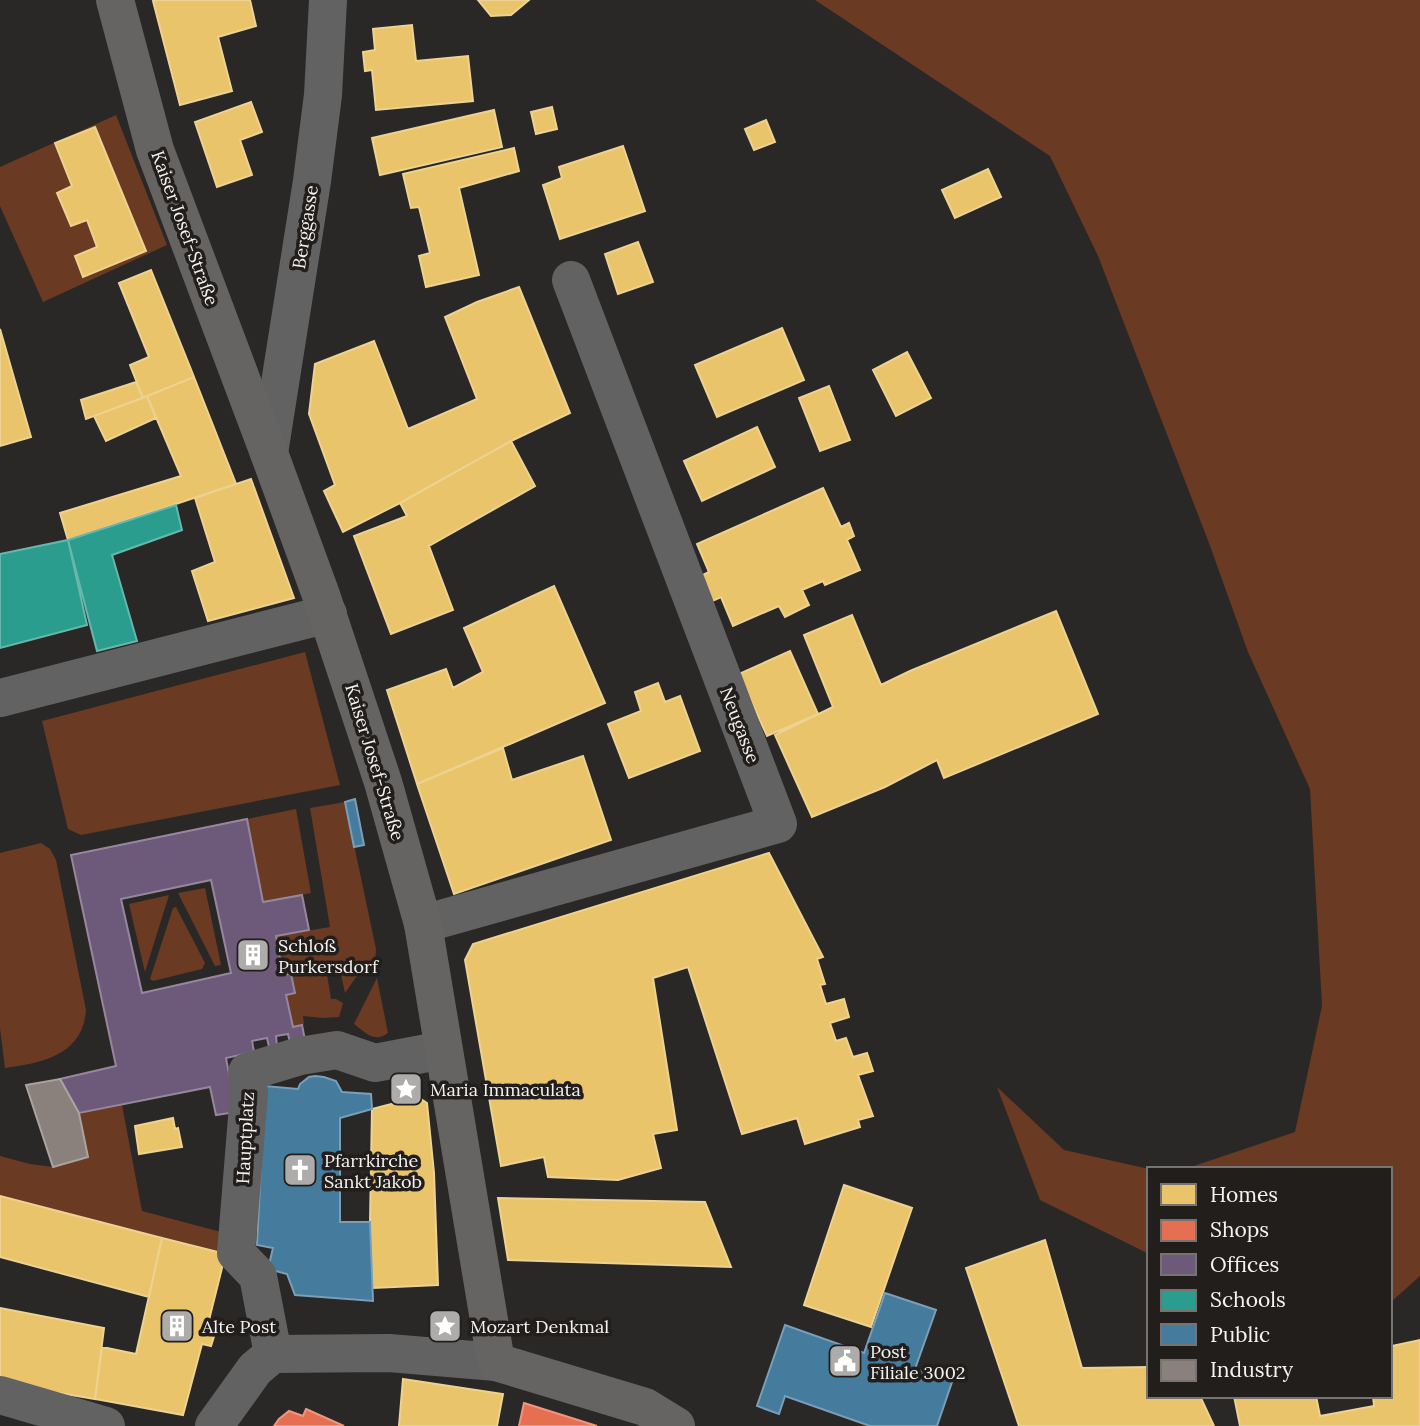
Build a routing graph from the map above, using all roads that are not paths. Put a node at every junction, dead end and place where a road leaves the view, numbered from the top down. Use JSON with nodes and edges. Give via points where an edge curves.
{"nodes":[{"id":1,"x":115,"y":0,"type":"edge"},
{"id":2,"x":328,"y":0,"type":"edge"},
{"id":3,"x":571,"y":281,"type":"dead end"},
{"id":4,"x":269,"y":453,"type":"junction"},
{"id":5,"x":328,"y":614,"type":"junction"},
{"id":6,"x":0,"y":698,"type":"edge"},
{"id":7,"x":423,"y":924,"type":"junction"},
{"id":8,"x":443,"y":1050,"type":"junction"},
{"id":9,"x":273,"y":1354,"type":"junction"},
{"id":10,"x":496,"y":1362,"type":"junction"},
{"id":11,"x":0,"y":1395,"type":"edge"},
{"id":12,"x":106,"y":1426,"type":"edge"},
{"id":13,"x":214,"y":1426,"type":"edge"},
{"id":14,"x":676,"y":1426,"type":"edge"}],
"edges":[{"from":1,"to":4,"type":"main road","name":"Kaiser Josef-Straße","via":[[155,150]]},
{"from":2,"to":4,"type":"street","name":"Berggasse","via":[[314,169]]},
{"from":3,"to":7,"type":"street","name":"Neugasse","via":[[778,824]]},
{"from":4,"to":5,"type":"main road","name":"Kaiser Josef-Straße"},
{"from":5,"to":6,"type":"street"},
{"from":5,"to":7,"type":"main road","name":"Kaiser Josef-Straße"},
{"from":7,"to":8,"type":"main road","name":"Kaiser Josef-Straße"},
{"from":8,"to":9,"type":"street","name":"Hauptplatz","via":[[375,1063],[337,1051],[300,1056],[247,1072],[236,1254],[258,1276]]},
{"from":8,"to":10,"type":"main road","name":"Kaiser Josef-Straße"},
{"from":9,"to":10,"type":"street","via":[[389,1353]]},
{"from":9,"to":13,"type":"street","via":[[255,1369]]},
{"from":10,"to":14,"type":"main road","via":[[645,1407]]},
{"from":11,"to":12,"type":"street"}]}
